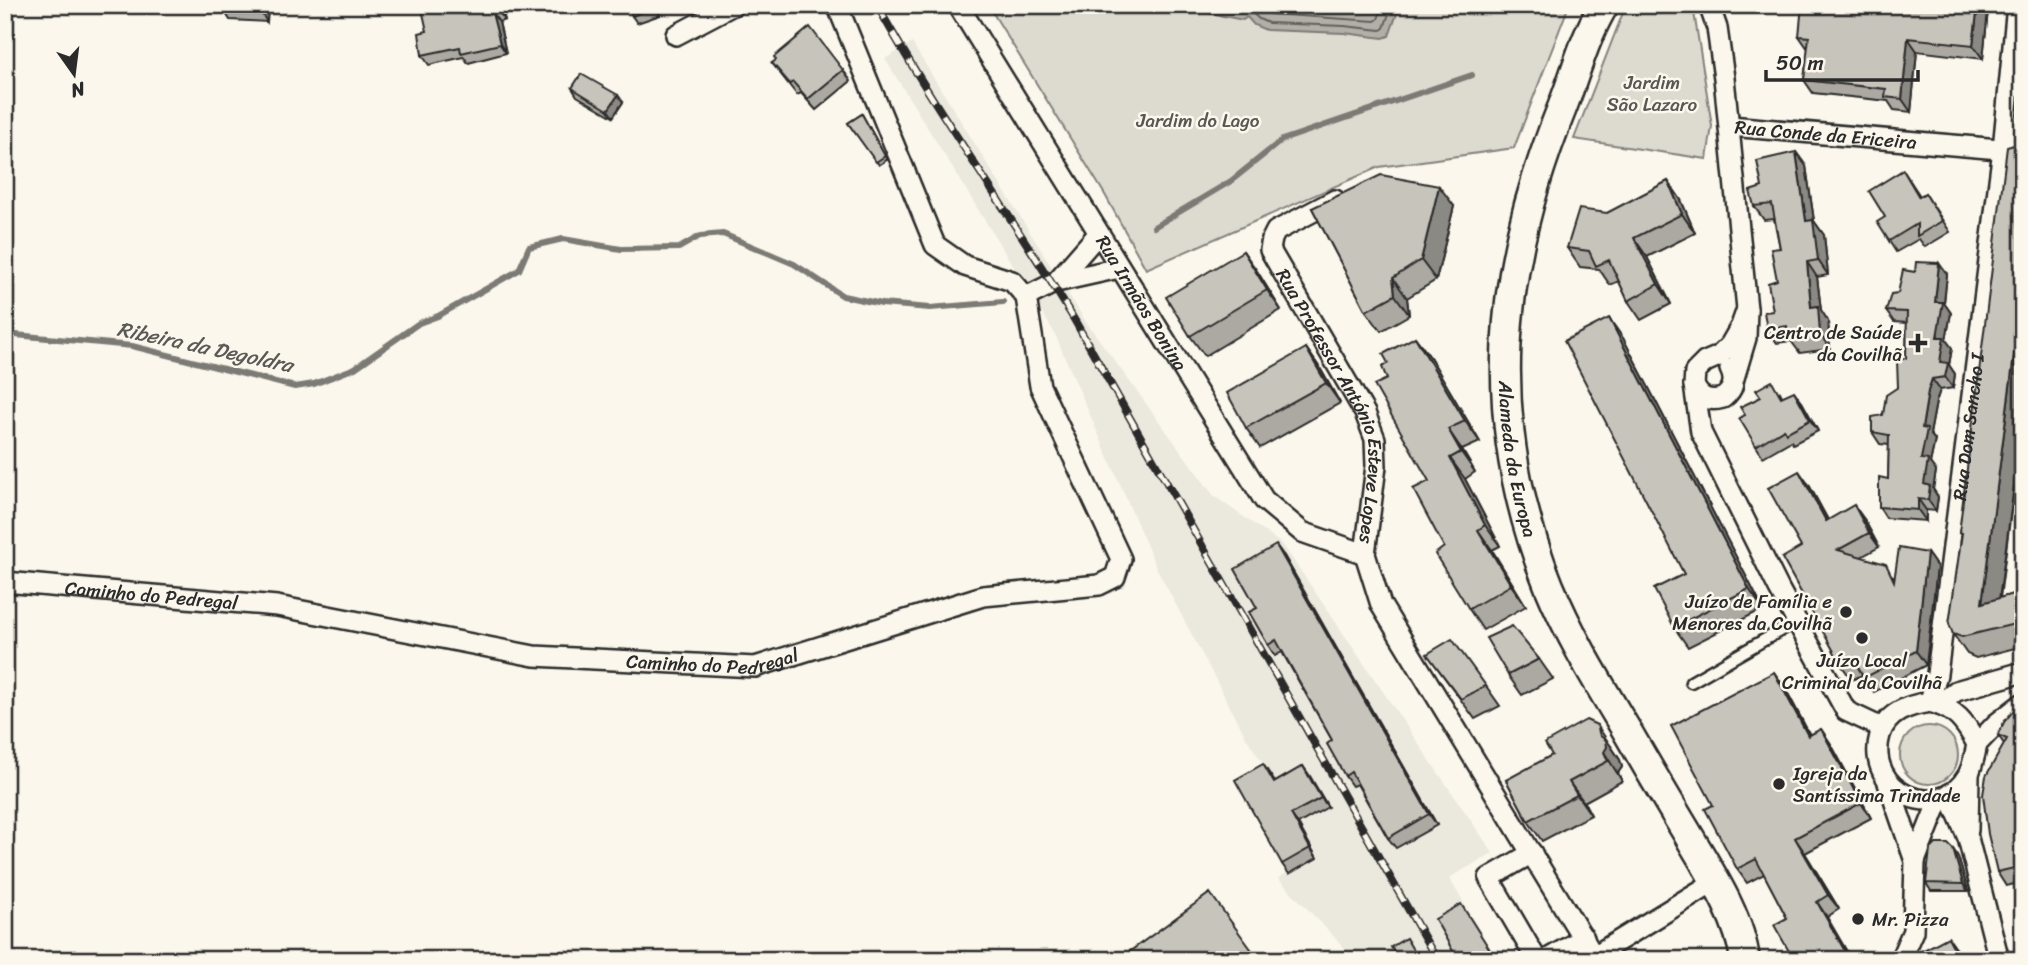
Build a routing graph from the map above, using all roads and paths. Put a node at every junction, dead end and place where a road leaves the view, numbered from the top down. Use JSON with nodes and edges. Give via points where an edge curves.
{"nodes":[{"id":1,"x":733,"y":5,"type":"edge"},
{"id":2,"x":837,"y":5,"type":"edge"},
{"id":3,"x":958,"y":5,"type":"edge"},
{"id":4,"x":1603,"y":5,"type":"edge"},
{"id":5,"x":1709,"y":5,"type":"edge"},
{"id":6,"x":2017,"y":5,"type":"edge"},
{"id":7,"x":676,"y":35,"type":"dead end"},
{"id":8,"x":1730,"y":126,"type":"junction"},
{"id":9,"x":2003,"y":149,"type":"junction"},
{"id":10,"x":2023,"y":151,"type":"edge"},
{"id":11,"x":1355,"y":190,"type":"edge"},
{"id":12,"x":1098,"y":234,"type":"junction"},
{"id":13,"x":1119,"y":268,"type":"junction"},
{"id":14,"x":1056,"y":282,"type":"junction"},
{"id":15,"x":1026,"y":297,"type":"junction"},
{"id":16,"x":1747,"y":309,"type":"junction"},
{"id":17,"x":1711,"y":360,"type":"junction"},
{"id":18,"x":1734,"y":379,"type":"junction"},
{"id":19,"x":1694,"y":385,"type":"junction"},
{"id":20,"x":1723,"y":398,"type":"junction"},
{"id":21,"x":1710,"y":453,"type":"junction"},
{"id":22,"x":1365,"y":554,"type":"junction"},
{"id":23,"x":5,"y":582,"type":"edge"},
{"id":24,"x":1797,"y":621,"type":"junction"},
{"id":25,"x":2023,"y":672,"type":"edge"},
{"id":26,"x":1690,"y":682,"type":"dead end"},
{"id":27,"x":2023,"y":703,"type":"edge"},
{"id":28,"x":1935,"y":704,"type":"junction"},
{"id":29,"x":1882,"y":729,"type":"junction"},
{"id":30,"x":1977,"y":744,"type":"junction"},
{"id":31,"x":1969,"y":774,"type":"junction"},
{"id":32,"x":1888,"y":783,"type":"junction"},
{"id":33,"x":1944,"y":796,"type":"junction"},
{"id":34,"x":1968,"y":838,"type":"junction"},
{"id":35,"x":1532,"y":853,"type":"junction"},
{"id":36,"x":1915,"y":861,"type":"junction"},
{"id":37,"x":1716,"y":881,"type":"junction"},
{"id":38,"x":1584,"y":939,"type":"junction"},
{"id":39,"x":1595,"y":958,"type":"edge"},
{"id":40,"x":1537,"y":960,"type":"edge"},
{"id":41,"x":1546,"y":960,"type":"edge"},
{"id":42,"x":1745,"y":960,"type":"edge"},
{"id":43,"x":1900,"y":960,"type":"edge"},
{"id":44,"x":1999,"y":960,"type":"edge"}],
"edges":[{"from":1,"to":7,"type":"street"},
{"from":2,"to":15,"type":"street","via":[[935,245],[965,266],[1012,281]]},
{"from":3,"to":12,"type":"street","name":"Rua Irmãos Bonina"},
{"from":4,"to":37,"type":"main road","name":"Alameda da Europa","via":[[1553,127],[1518,246],[1508,311],[1505,376],[1509,434],[1530,533],[1558,606]]},
{"from":5,"to":8,"type":"street","via":[[1717,28]]},
{"from":6,"to":9,"type":"street","name":"Rua Dom Sancho I"},
{"from":8,"to":9,"type":"street","name":"Rua Conde da Ericeira"},
{"from":8,"to":16,"type":"street","name":"Rua Conde da Ericeira"},
{"from":9,"to":10,"type":"street","name":"Rua Conde da Ericeira"},
{"from":9,"to":28,"type":"street","name":"Rua Dom Sancho I"},
{"from":11,"to":22,"type":"street","name":"Rua Professor António Esteve Lopes","via":[[1276,231],[1270,250],[1365,413],[1375,439],[1377,466]]},
{"from":12,"to":13,"type":"street","name":"Rua Irmãos Bonina"},
{"from":12,"to":14,"type":"street"},
{"from":13,"to":14,"type":"street"},
{"from":13,"to":22,"type":"street","name":"Rua Irmãos Bonina","via":[[1264,500],[1302,531]]},
{"from":14,"to":15,"type":"street"},
{"from":15,"to":23,"type":"street","name":"Caminho do Pedregal","via":[[1040,387],[1121,559],[1115,577],[1099,585],[983,596],[755,667],[534,656],[277,606]]},
{"from":16,"to":17,"type":"street","name":"Rua Conde da Ericeira","via":[[1730,345]]},
{"from":16,"to":18,"type":"street","name":"Rua Conde da Ericeira","via":[[1746,338]]},
{"from":17,"to":18,"type":"street","via":[[1724,363]]},
{"from":17,"to":19,"type":"street","name":"Rua Conde da Ericeira","via":[[1695,372]]},
{"from":18,"to":20,"type":"street","name":"Rua Conde da Ericeira"},
{"from":19,"to":20,"type":"street","via":[[1705,399]]},
{"from":19,"to":21,"type":"street","via":[[1699,425]]},
{"from":20,"to":21,"type":"street","name":"Rua Conde da Ericeira","via":[[1712,420]]},
{"from":21,"to":24,"type":"street"},
{"from":22,"to":35,"type":"street","name":"Rua Professor António Esteve Lopes","via":[[1381,605]]},
{"from":24,"to":26,"type":"lane"},
{"from":24,"to":29,"type":"street","via":[[1846,711]]},
{"from":25,"to":28,"type":"street","via":[[1956,691]]},
{"from":27,"to":30,"type":"street"},
{"from":28,"to":29,"type":"street","via":[[1911,704],[1894,714]]},
{"from":28,"to":30,"type":"street","via":[[1964,720]]},
{"from":29,"to":32,"type":"street","via":[[1877,747],[1879,766]]},
{"from":30,"to":31,"type":"street"},
{"from":31,"to":33,"type":"street"},
{"from":31,"to":34,"type":"street"},
{"from":32,"to":33,"type":"street","via":[[1903,795],[1921,800]]},
{"from":32,"to":36,"type":"street"},
{"from":33,"to":34,"type":"street"},
{"from":33,"to":36,"type":"street"},
{"from":34,"to":44,"type":"street"},
{"from":35,"to":38,"type":"street","name":"Rua Professor António Esteve Lopes"},
{"from":35,"to":40,"type":"street","via":[[1489,878]]},
{"from":36,"to":43,"type":"street","via":[[1913,931]]},
{"from":37,"to":39,"type":"street"},
{"from":37,"to":42,"type":"main road","name":"Alameda da Europa","via":[[1743,943]]},
{"from":38,"to":39,"type":"street","name":"Rua Professor António Esteve Lopes"},
{"from":38,"to":41,"type":"street"}]}
